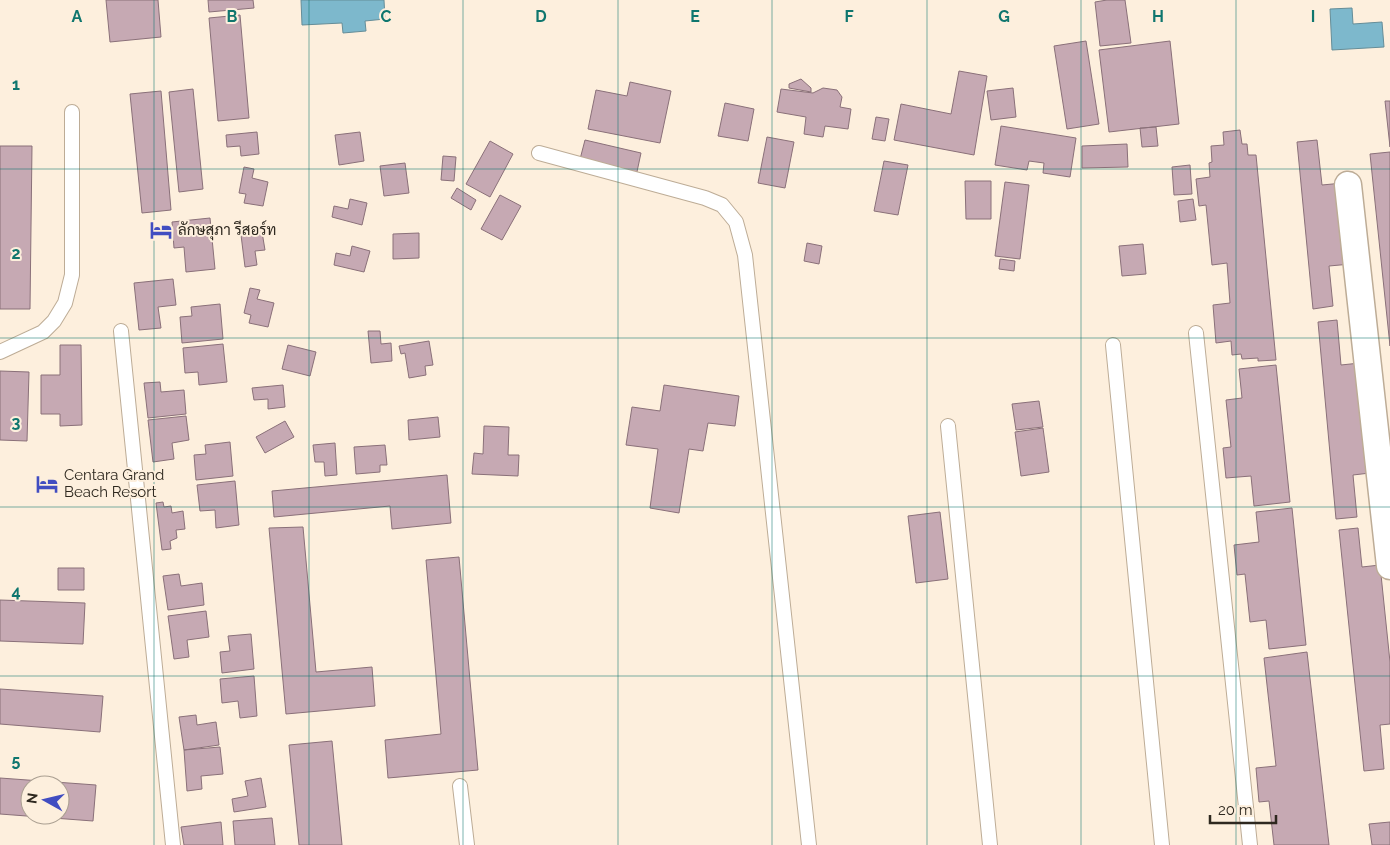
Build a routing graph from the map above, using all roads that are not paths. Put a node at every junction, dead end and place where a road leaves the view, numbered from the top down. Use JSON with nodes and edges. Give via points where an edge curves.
{"nodes":[{"id":1,"x":72,"y":112,"type":"dead end"},
{"id":2,"x":539,"y":153,"type":"dead end"},
{"id":3,"x":1348,"y":185,"type":"dead end"},
{"id":4,"x":121,"y":331,"type":"dead end"},
{"id":5,"x":1196,"y":333,"type":"dead end"},
{"id":6,"x":1113,"y":345,"type":"dead end"},
{"id":7,"x":0,"y":352,"type":"edge"},
{"id":8,"x":948,"y":426,"type":"dead end"},
{"id":9,"x":1390,"y":566,"type":"edge"},
{"id":10,"x":460,"y":786,"type":"dead end"},
{"id":11,"x":173,"y":845,"type":"edge"},
{"id":12,"x":466,"y":845,"type":"edge"},
{"id":13,"x":809,"y":845,"type":"edge"},
{"id":14,"x":990,"y":845,"type":"edge"},
{"id":15,"x":1162,"y":845,"type":"edge"},
{"id":16,"x":1250,"y":845,"type":"edge"}],
"edges":[{"from":1,"to":7,"type":"lane","via":[[72,275],[65,303],[43,332]]},
{"from":2,"to":13,"type":"lane","via":[[705,198],[722,205],[736,222],[745,255]]},
{"from":3,"to":9,"type":"street"},
{"from":4,"to":11,"type":"lane"},
{"from":5,"to":16,"type":"lane"},
{"from":6,"to":15,"type":"lane"},
{"from":8,"to":14,"type":"lane"},
{"from":10,"to":12,"type":"lane"}]}
